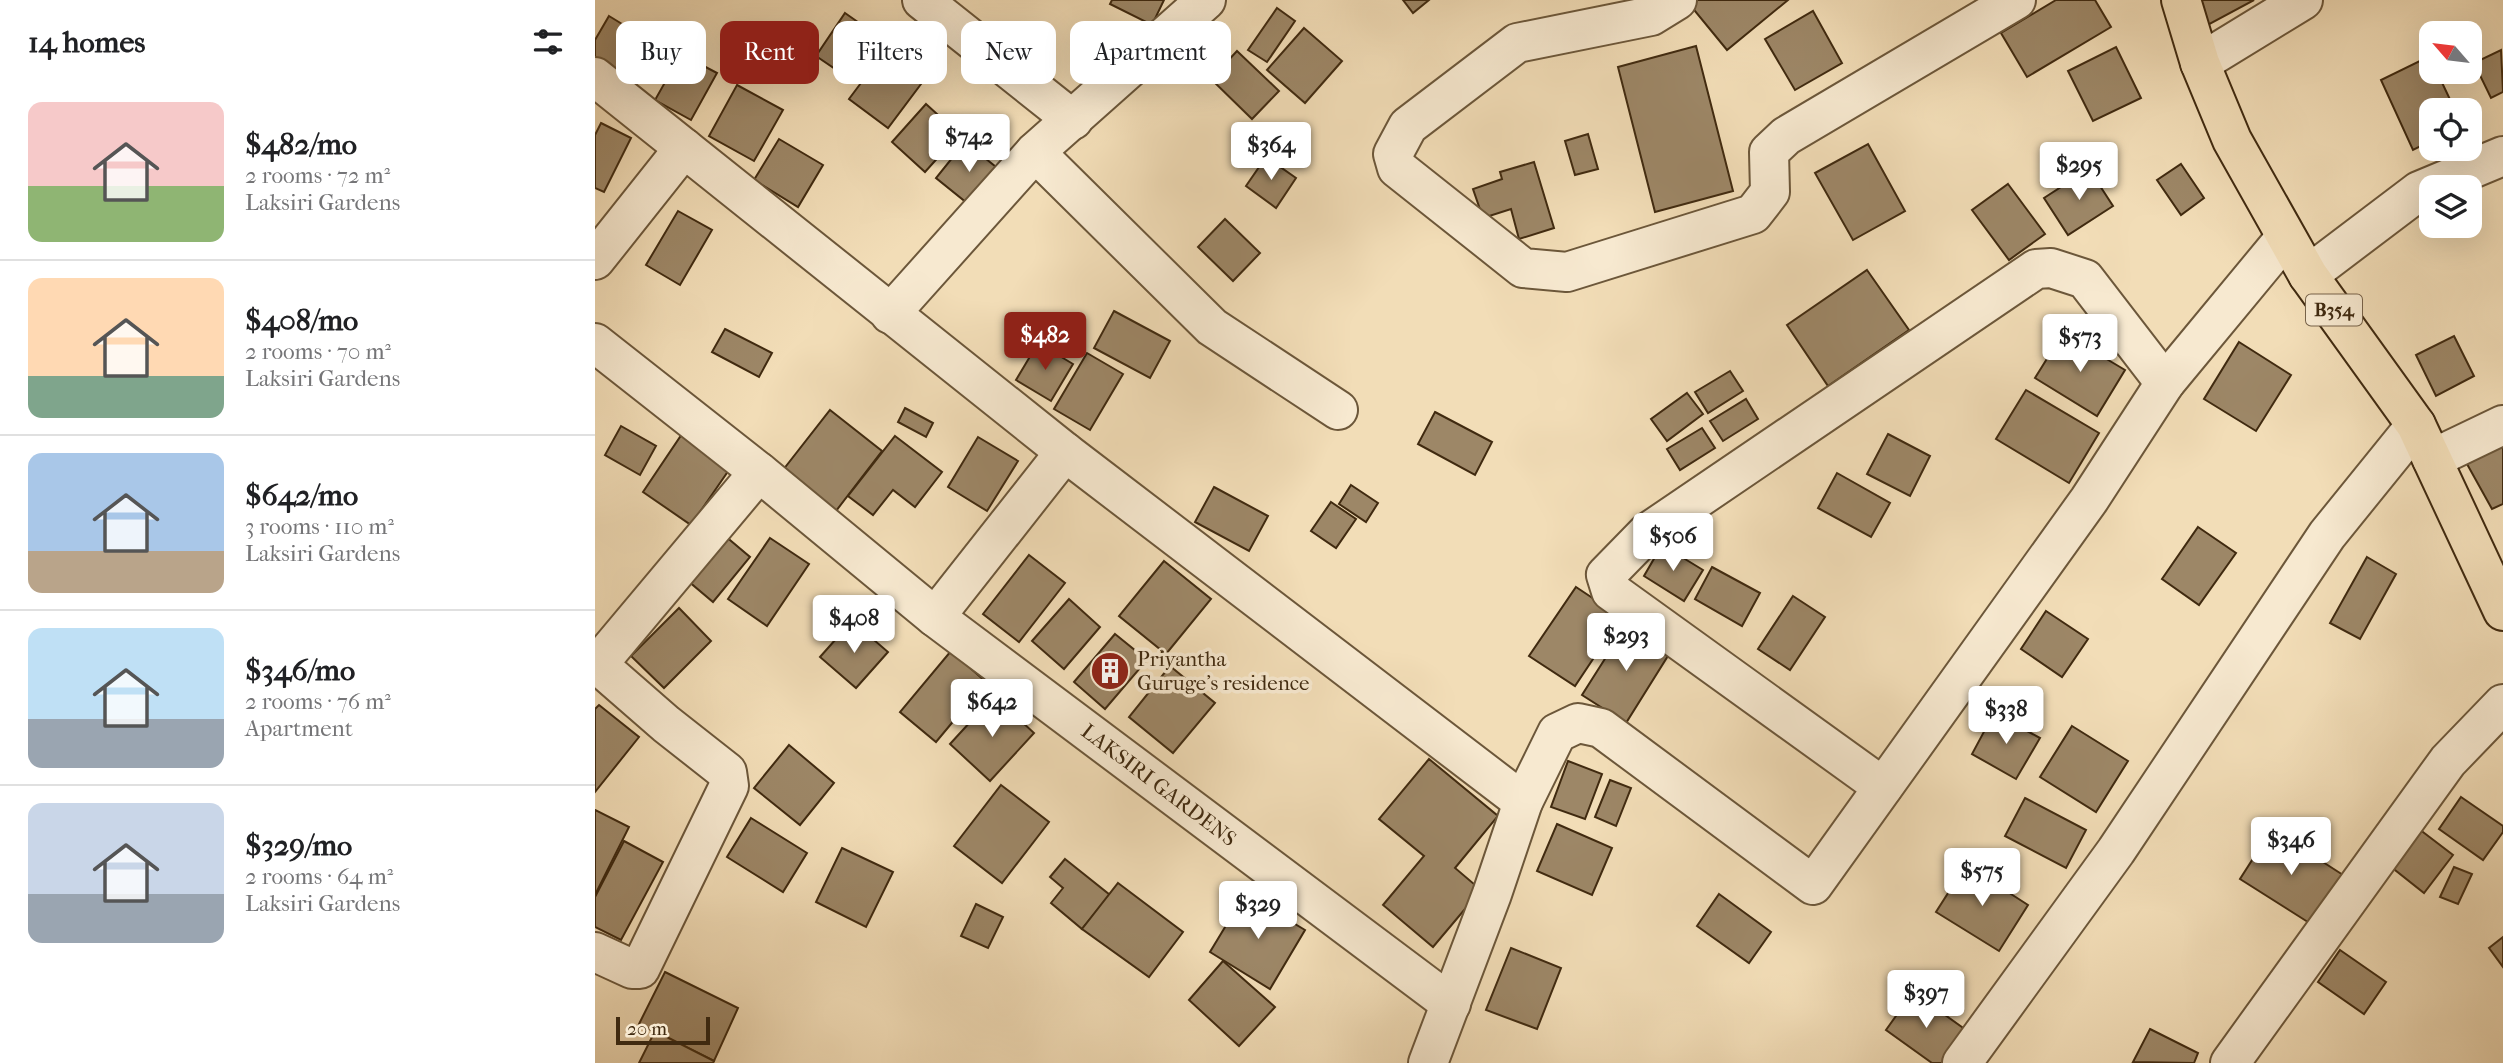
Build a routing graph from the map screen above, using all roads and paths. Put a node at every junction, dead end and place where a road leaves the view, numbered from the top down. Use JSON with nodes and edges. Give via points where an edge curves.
{"nodes":[{"id":1,"x":922,"y":0,"type":"edge"},
{"id":2,"x":1206,"y":0,"type":"edge"},
{"id":3,"x":1677,"y":0,"type":"edge"},
{"id":4,"x":2016,"y":0,"type":"edge"},
{"id":5,"x":2181,"y":0,"type":"edge"},
{"id":6,"x":2303,"y":0,"type":"edge"},
{"id":7,"x":2200,"y":63,"type":"junction"},
{"id":8,"x":595,"y":77,"type":"edge"},
{"id":9,"x":1073,"y":120,"type":"junction"},
{"id":10,"x":684,"y":148,"type":"junction"},
{"id":11,"x":1035,"y":152,"type":"junction"},
{"id":12,"x":2503,"y":156,"type":"edge"},
{"id":13,"x":2285,"y":238,"type":"junction"},
{"id":14,"x":595,"y":260,"type":"edge"},
{"id":15,"x":2308,"y":275,"type":"junction"},
{"id":16,"x":890,"y":314,"type":"junction"},
{"id":17,"x":595,"y":343,"type":"edge"},
{"id":18,"x":2165,"y":383,"type":"junction"},
{"id":19,"x":1338,"y":410,"type":"dead end"},
{"id":20,"x":2503,"y":425,"type":"edge"},
{"id":21,"x":2424,"y":442,"type":"junction"},
{"id":22,"x":1065,"y":453,"type":"junction"},
{"id":23,"x":759,"y":472,"type":"junction"},
{"id":24,"x":2503,"y":611,"type":"edge"},
{"id":25,"x":935,"y":617,"type":"junction"},
{"id":26,"x":596,"y":663,"type":"edge"},
{"id":27,"x":2503,"y":704,"type":"edge"},
{"id":28,"x":1883,"y":788,"type":"junction"},
{"id":29,"x":1523,"y":802,"type":"junction"},
{"id":30,"x":595,"y":952,"type":"edge"},
{"id":31,"x":1451,"y":1004,"type":"junction"},
{"id":32,"x":1427,"y":1063,"type":"edge"},
{"id":33,"x":1962,"y":1063,"type":"edge"},
{"id":34,"x":2230,"y":1063,"type":"edge"}],
"edges":[{"from":1,"to":9,"type":"street"},
{"from":2,"to":9,"type":"street"},
{"from":3,"to":4,"type":"street","via":[[1651,16],[1517,43],[1408,126],[1393,154],[1397,168],[1523,268],[1567,272],[1753,214],[1770,192],[1769,152],[1786,136]]},
{"from":5,"to":7,"type":"main road","number":"B354"},
{"from":6,"to":7,"type":"street"},
{"from":7,"to":13,"type":"main road","number":"B354","via":[[2232,140]]},
{"from":8,"to":10,"type":"street"},
{"from":9,"to":11,"type":"street"},
{"from":10,"to":14,"type":"street"},
{"from":10,"to":16,"type":"street"},
{"from":11,"to":16,"type":"street"},
{"from":11,"to":19,"type":"street","via":[[1212,327]]},
{"from":12,"to":15,"type":"street","via":[[2419,191]]},
{"from":13,"to":15,"type":"main road","number":"B354"},
{"from":13,"to":18,"type":"street"},
{"from":15,"to":21,"type":"main road","number":"B354"},
{"from":16,"to":22,"type":"street"},
{"from":17,"to":23,"type":"street","name":"LAKSIRI GARDENS"},
{"from":18,"to":28,"type":"street","via":[[2089,500]]},
{"from":18,"to":28,"type":"street","via":[[2085,279],[2051,268],[2036,269],[1647,533],[1606,575],[1611,591]]},
{"from":20,"to":21,"type":"street"},
{"from":21,"to":24,"type":"main road","number":"B354"},
{"from":21,"to":33,"type":"street","via":[[2327,535],[2116,851]]},
{"from":22,"to":25,"type":"street"},
{"from":22,"to":29,"type":"street"},
{"from":23,"to":25,"type":"street","name":"LAKSIRI GARDENS"},
{"from":23,"to":26,"type":"street"},
{"from":25,"to":31,"type":"street","name":"LAKSIRI GARDENS"},
{"from":26,"to":30,"type":"street","via":[[727,772],[729,786],[641,969]]},
{"from":27,"to":34,"type":"street","via":[[2448,761]]},
{"from":28,"to":29,"type":"street","via":[[1813,884],[1601,728],[1577,723],[1557,733]]},
{"from":29,"to":31,"type":"street"},
{"from":31,"to":32,"type":"street"}]}
